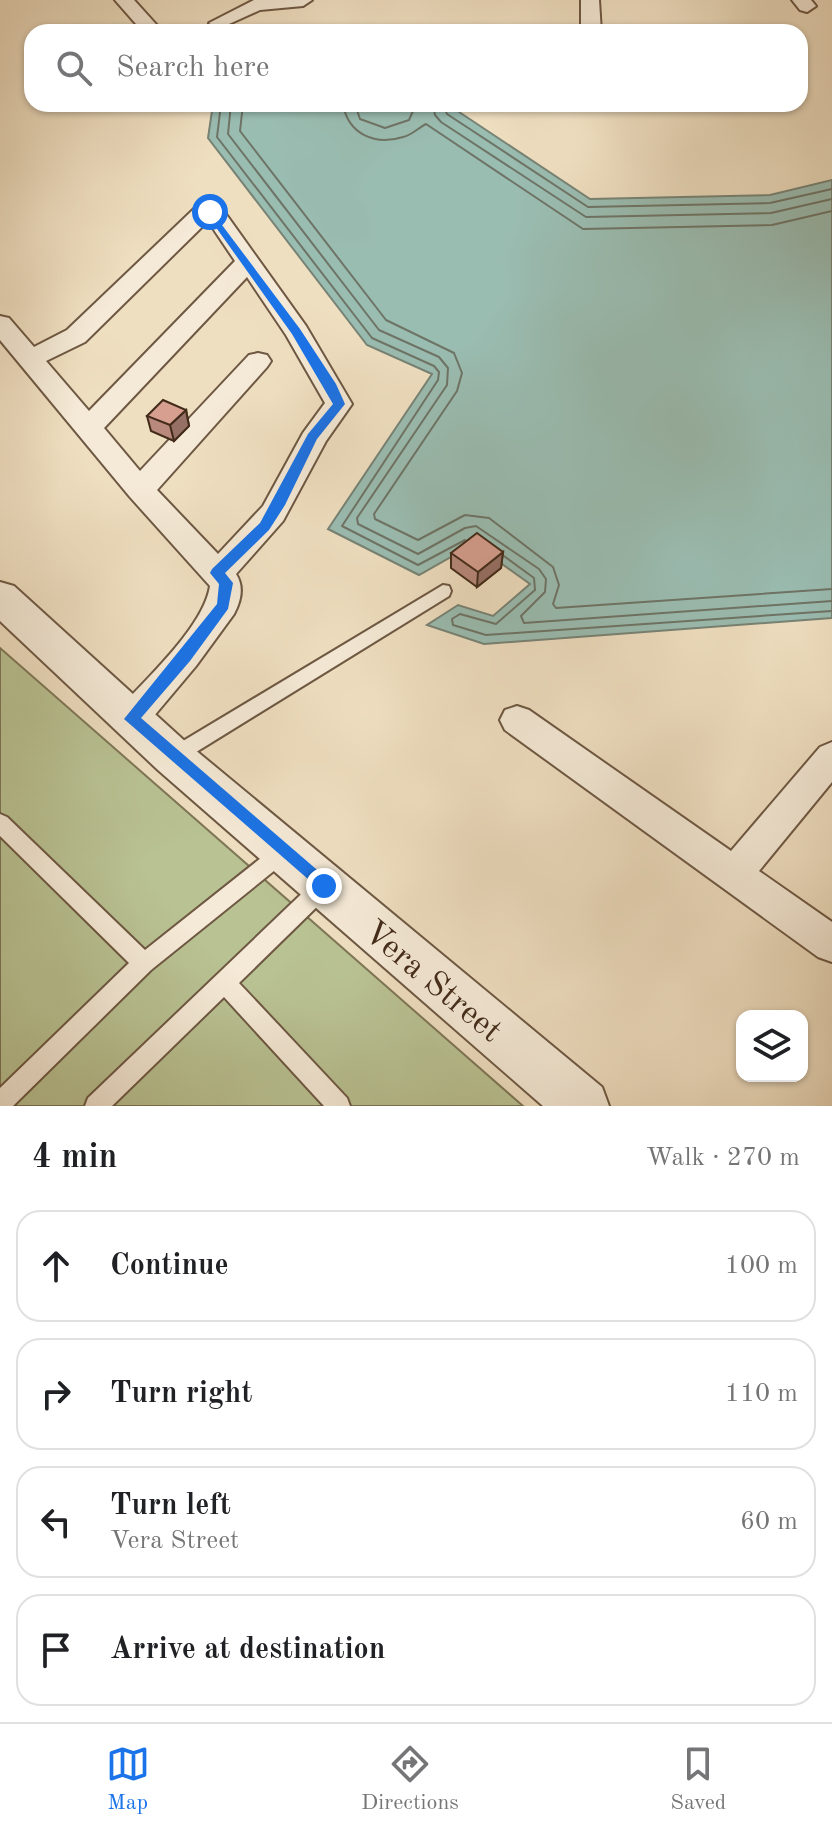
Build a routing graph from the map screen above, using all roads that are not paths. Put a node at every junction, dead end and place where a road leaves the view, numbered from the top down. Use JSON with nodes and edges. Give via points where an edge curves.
{"nodes":[{"id":1,"x":124,"y":0,"type":"edge"},
{"id":2,"x":303,"y":0,"type":"edge"},
{"id":3,"x":590,"y":0,"type":"edge"},
{"id":4,"x":218,"y":23,"type":"dead end"},
{"id":5,"x":146,"y":24,"type":"edge"},
{"id":6,"x":591,"y":24,"type":"edge"},
{"id":7,"x":246,"y":264,"type":"junction"},
{"id":8,"x":0,"y":324,"type":"edge"},
{"id":9,"x":29,"y":358,"type":"junction"},
{"id":10,"x":258,"y":361,"type":"dead end"},
{"id":11,"x":89,"y":427,"type":"junction"},
{"id":12,"x":140,"y":490,"type":"junction"},
{"id":13,"x":217,"y":573,"type":"junction"},
{"id":14,"x":443,"y":591,"type":"dead end"},
{"id":15,"x":0,"y":597,"type":"edge"},
{"id":16,"x":131,"y":719,"type":"junction"},
{"id":17,"x":517,"y":720,"type":"dead end"},
{"id":18,"x":173,"y":757,"type":"junction"},
{"id":19,"x":832,"y":757,"type":"edge"},
{"id":20,"x":0,"y":823,"type":"edge"},
{"id":21,"x":285,"y":851,"type":"junction"},
{"id":22,"x":735,"y":873,"type":"junction"},
{"id":23,"x":324,"y":886,"type":"junction"},
{"id":24,"x":832,"y":944,"type":"edge"},
{"id":25,"x":144,"y":963,"type":"junction"},
{"id":26,"x":224,"y":982,"type":"junction"},
{"id":27,"x":0,"y":1103,"type":"edge"},
{"id":28,"x":96,"y":1106,"type":"edge"},
{"id":29,"x":339,"y":1106,"type":"edge"},
{"id":30,"x":583,"y":1106,"type":"edge"}],
"edges":[{"from":1,"to":5,"type":"street"},
{"from":2,"to":4,"type":"street"},
{"from":3,"to":6,"type":"street"},
{"from":7,"to":9,"type":"street","via":[[215,215],[205,211],[76,336]]},
{"from":7,"to":11,"type":"street"},
{"from":7,"to":13,"type":"street","via":[[297,332],[339,404],[312,437],[265,526]]},
{"from":8,"to":9,"type":"street"},
{"from":9,"to":11,"type":"street"},
{"from":10,"to":12,"type":"street"},
{"from":11,"to":12,"type":"street"},
{"from":12,"to":13,"type":"street"},
{"from":13,"to":16,"type":"street","via":[[226,583],[223,605]]},
{"from":14,"to":18,"type":"lane"},
{"from":15,"to":16,"type":"street","name":"Vera Street"},
{"from":16,"to":18,"type":"street","name":"Vera Street"},
{"from":17,"to":22,"type":"street"},
{"from":18,"to":21,"type":"street","name":"Vera Street"},
{"from":19,"to":22,"type":"street"},
{"from":20,"to":25,"type":"lane"},
{"from":21,"to":23,"type":"street","name":"Vera Street"},
{"from":21,"to":25,"type":"lane"},
{"from":22,"to":24,"type":"street"},
{"from":23,"to":26,"type":"lane"},
{"from":23,"to":30,"type":"street","name":"Vera Street"},
{"from":25,"to":27,"type":"lane"},
{"from":26,"to":28,"type":"lane"},
{"from":26,"to":29,"type":"lane"}]}
